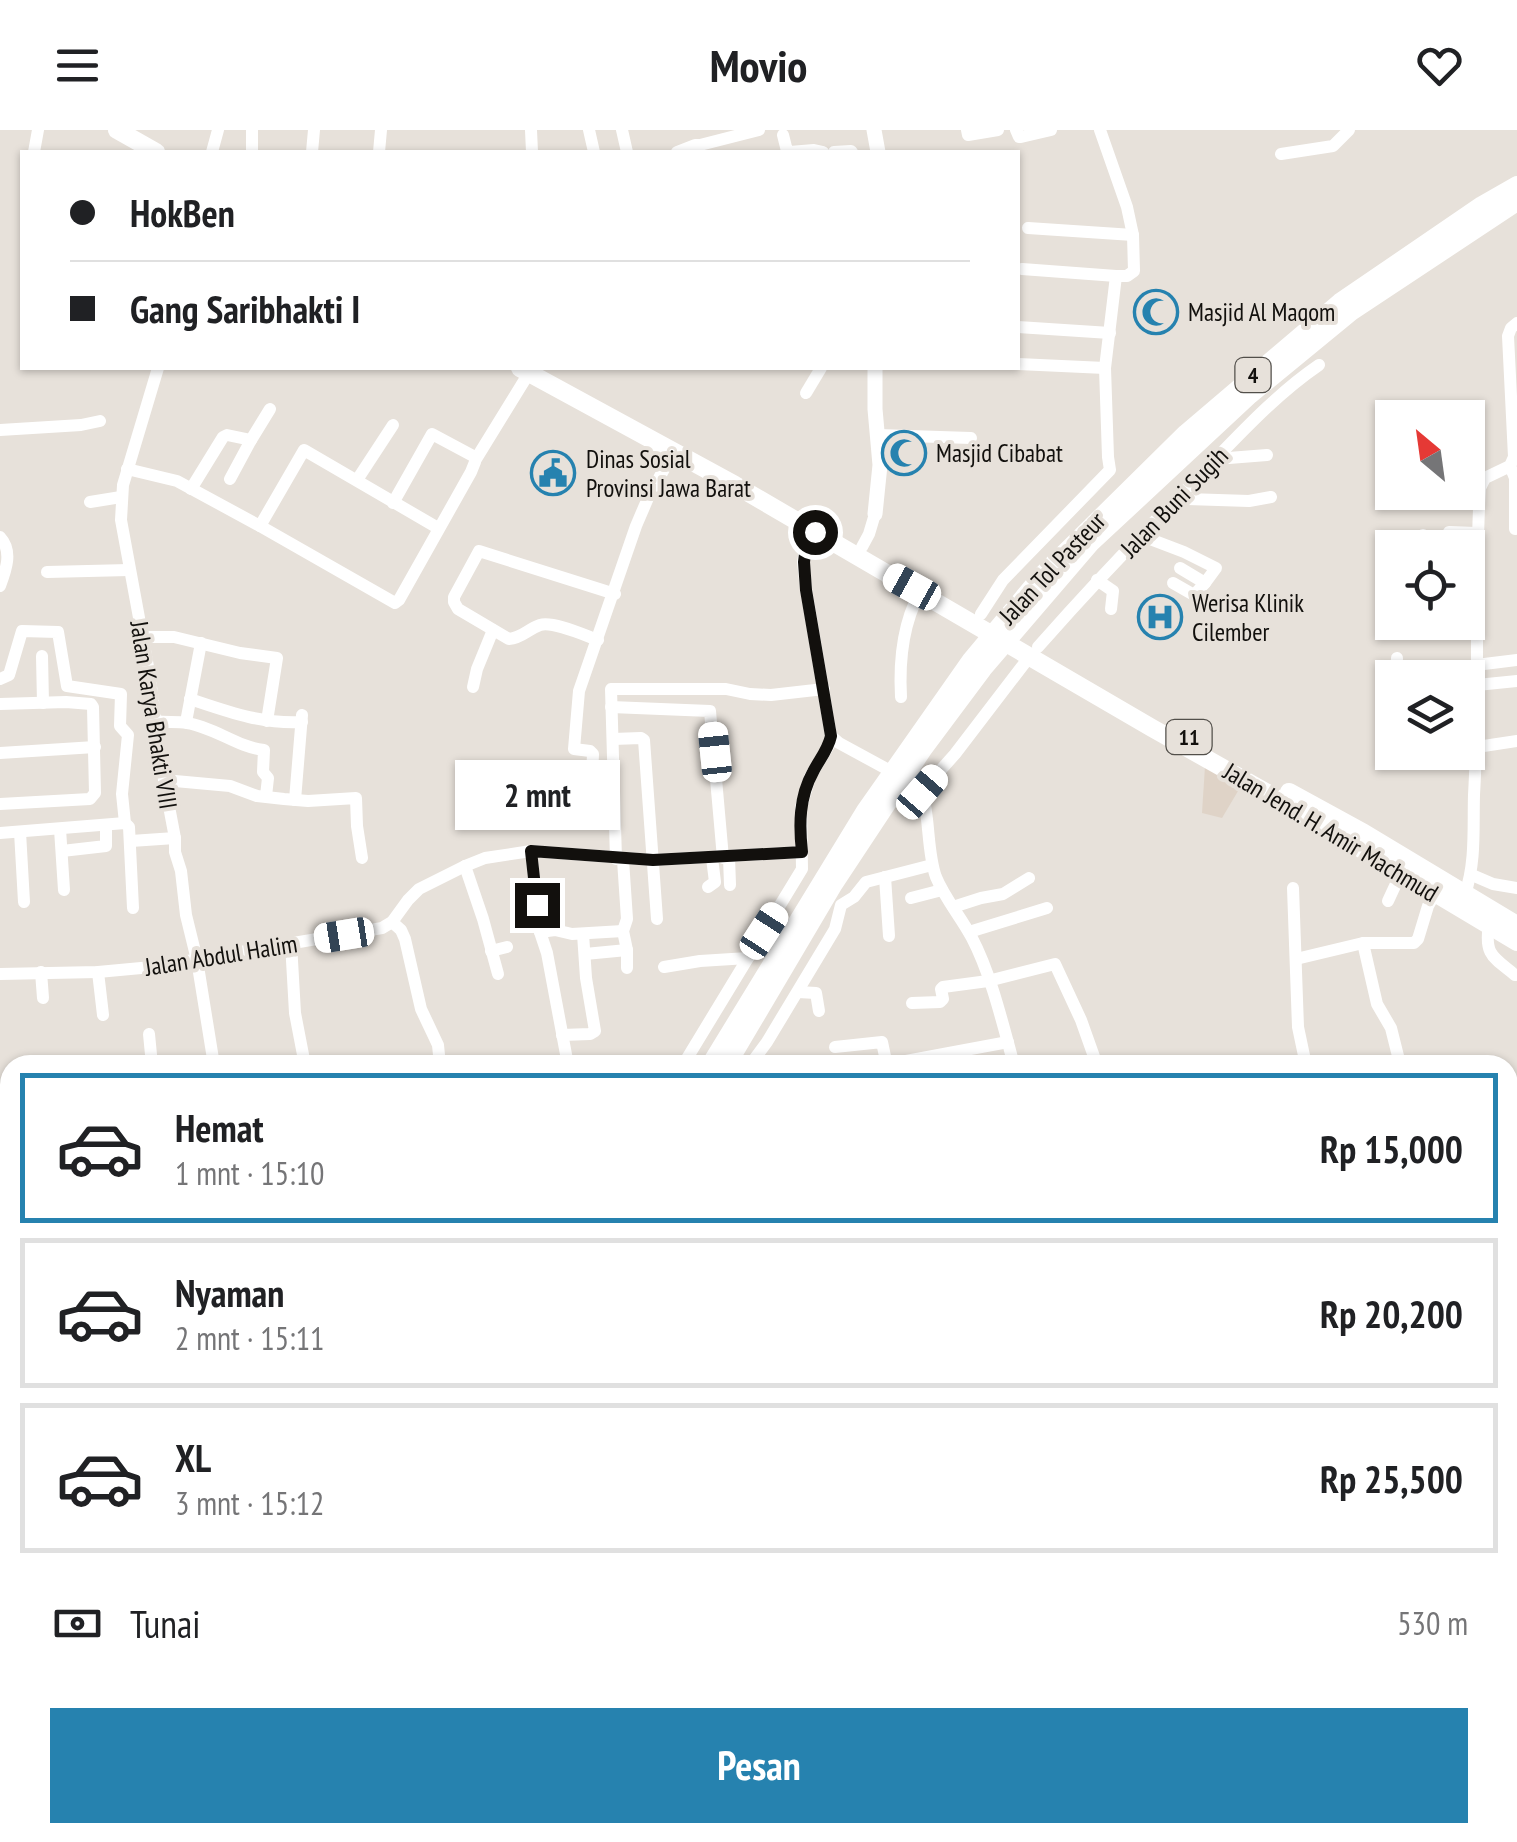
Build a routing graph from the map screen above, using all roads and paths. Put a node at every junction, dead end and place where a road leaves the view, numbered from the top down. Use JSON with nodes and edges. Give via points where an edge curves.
{"nodes":[{"id":1,"x":117,"y":130,"type":"edge"},
{"id":2,"x":759,"y":130,"type":"edge"},
{"id":3,"x":967,"y":130,"type":"edge"},
{"id":4,"x":998,"y":130,"type":"edge"},
{"id":5,"x":1016,"y":130,"type":"edge"},
{"id":6,"x":1051,"y":130,"type":"edge"},
{"id":7,"x":1100,"y":130,"type":"edge"},
{"id":8,"x":1349,"y":130,"type":"edge"},
{"id":9,"x":783,"y":134,"type":"dead end"},
{"id":10,"x":137,"y":135,"type":"edge"},
{"id":11,"x":694,"y":137,"type":"edge"},
{"id":12,"x":787,"y":150,"type":"edge"},
{"id":13,"x":1281,"y":154,"type":"dead end"},
{"id":14,"x":1517,"y":185,"type":"edge"},
{"id":15,"x":1517,"y":202,"type":"edge"},
{"id":16,"x":1028,"y":228,"type":"dead end"},
{"id":17,"x":1133,"y":236,"type":"junction"},
{"id":18,"x":1022,"y":269,"type":"dead end"},
{"id":19,"x":1116,"y":276,"type":"junction"},
{"id":20,"x":1517,"y":323,"type":"edge"},
{"id":21,"x":1020,"y":327,"type":"edge"},
{"id":22,"x":1110,"y":333,"type":"junction"},
{"id":23,"x":1020,"y":364,"type":"edge"},
{"id":24,"x":1319,"y":365,"type":"dead end"},
{"id":25,"x":1105,"y":368,"type":"junction"},
{"id":26,"x":157,"y":370,"type":"edge"},
{"id":27,"x":530,"y":370,"type":"edge"},
{"id":28,"x":533,"y":370,"type":"edge"},
{"id":29,"x":533,"y":370,"type":"edge"},
{"id":30,"x":814,"y":370,"type":"edge"},
{"id":31,"x":875,"y":370,"type":"edge"},
{"id":32,"x":806,"y":393,"type":"dead end"},
{"id":33,"x":270,"y":408,"type":"dead end"},
{"id":34,"x":100,"y":421,"type":"dead end"},
{"id":35,"x":393,"y":426,"type":"dead end"},
{"id":36,"x":0,"y":430,"type":"edge"},
{"id":37,"x":878,"y":435,"type":"junction"},
{"id":38,"x":971,"y":438,"type":"dead end"},
{"id":39,"x":250,"y":440,"type":"junction"},
{"id":40,"x":674,"y":450,"type":"junction"},
{"id":41,"x":1268,"y":455,"type":"dead end"},
{"id":42,"x":476,"y":459,"type":"junction"},
{"id":43,"x":1216,"y":459,"type":"junction"},
{"id":44,"x":1510,"y":466,"type":"junction"},
{"id":45,"x":127,"y":470,"type":"junction"},
{"id":46,"x":230,"y":480,"type":"dead end"},
{"id":47,"x":357,"y":480,"type":"junction"},
{"id":48,"x":191,"y":489,"type":"junction"},
{"id":49,"x":1179,"y":496,"type":"junction"},
{"id":50,"x":121,"y":497,"type":"junction"},
{"id":51,"x":1271,"y":497,"type":"dead end"},
{"id":52,"x":90,"y":502,"type":"dead end"},
{"id":53,"x":393,"y":503,"type":"junction"},
{"id":54,"x":875,"y":514,"type":"joint"},
{"id":55,"x":260,"y":526,"type":"junction"},
{"id":56,"x":438,"y":528,"type":"junction"},
{"id":57,"x":1515,"y":529,"type":"edge"},
{"id":58,"x":1477,"y":530,"type":"edge"},
{"id":59,"x":815,"y":532,"type":"junction"},
{"id":60,"x":1142,"y":536,"type":"junction"},
{"id":61,"x":0,"y":537,"type":"edge"},
{"id":62,"x":862,"y":547,"type":"junction"},
{"id":63,"x":1180,"y":568,"type":"dead end"},
{"id":64,"x":130,"y":570,"type":"junction"},
{"id":65,"x":47,"y":572,"type":"dead end"},
{"id":66,"x":1096,"y":580,"type":"junction"},
{"id":67,"x":1172,"y":582,"type":"dead end"},
{"id":68,"x":1205,"y":584,"type":"junction"},
{"id":69,"x":0,"y":586,"type":"edge"},
{"id":70,"x":614,"y":594,"type":"junction"},
{"id":71,"x":918,"y":596,"type":"junction"},
{"id":72,"x":1026,"y":605,"type":"junction"},
{"id":73,"x":1111,"y":609,"type":"dead end"},
{"id":74,"x":981,"y":614,"type":"junction"},
{"id":75,"x":494,"y":630,"type":"junction"},
{"id":76,"x":143,"y":637,"type":"junction"},
{"id":77,"x":598,"y":640,"type":"junction"},
{"id":78,"x":201,"y":643,"type":"junction"},
{"id":79,"x":1034,"y":651,"type":"junction"},
{"id":80,"x":42,"y":656,"type":"dead end"},
{"id":81,"x":1517,"y":660,"type":"edge"},
{"id":82,"x":1485,"y":664,"type":"edge"},
{"id":83,"x":0,"y":679,"type":"edge"},
{"id":84,"x":1517,"y":680,"type":"edge"},
{"id":85,"x":1485,"y":684,"type":"edge"},
{"id":86,"x":473,"y":687,"type":"dead end"},
{"id":87,"x":824,"y":689,"type":"junction"},
{"id":88,"x":901,"y":697,"type":"dead end"},
{"id":89,"x":190,"y":699,"type":"junction"},
{"id":90,"x":611,"y":699,"type":"junction"},
{"id":91,"x":43,"y":703,"type":"junction"},
{"id":92,"x":0,"y":704,"type":"edge"},
{"id":93,"x":155,"y":721,"type":"junction"},
{"id":94,"x":267,"y":721,"type":"junction"},
{"id":95,"x":186,"y":722,"type":"junction"},
{"id":96,"x":831,"y":736,"type":"junction"},
{"id":97,"x":613,"y":739,"type":"junction"},
{"id":98,"x":1485,"y":740,"type":"edge"},
{"id":99,"x":1517,"y":741,"type":"edge"},
{"id":100,"x":95,"y":747,"type":"junction"},
{"id":101,"x":0,"y":752,"type":"edge"},
{"id":102,"x":886,"y":768,"type":"dead end"},
{"id":103,"x":1474,"y":770,"type":"edge"},
{"id":104,"x":592,"y":777,"type":"dead end"},
{"id":105,"x":164,"y":780,"type":"junction"},
{"id":106,"x":909,"y":783,"type":"dead end"},
{"id":107,"x":922,"y":792,"type":"junction"},
{"id":108,"x":266,"y":796,"type":"junction"},
{"id":109,"x":295,"y":800,"type":"junction"},
{"id":110,"x":0,"y":804,"type":"edge"},
{"id":111,"x":125,"y":823,"type":"junction"},
{"id":112,"x":106,"y":825,"type":"junction"},
{"id":113,"x":60,"y":829,"type":"junction"},
{"id":114,"x":20,"y":832,"type":"junction"},
{"id":115,"x":0,"y":833,"type":"edge"},
{"id":116,"x":176,"y":838,"type":"junction"},
{"id":117,"x":1361,"y":840,"type":"junction"},
{"id":118,"x":130,"y":841,"type":"junction"},
{"id":119,"x":62,"y":851,"type":"junction"},
{"id":120,"x":531,"y":851,"type":"junction"},
{"id":121,"x":802,"y":852,"type":"junction"},
{"id":122,"x":362,"y":858,"type":"dead end"},
{"id":123,"x":721,"y":858,"type":"junction"},
{"id":124,"x":620,"y":859,"type":"junction"},
{"id":125,"x":653,"y":860,"type":"junction"},
{"id":126,"x":465,"y":866,"type":"junction"},
{"id":127,"x":932,"y":866,"type":"junction"},
{"id":128,"x":1401,"y":872,"type":"junction"},
{"id":129,"x":1472,"y":875,"type":"junction"},
{"id":130,"x":885,"y":878,"type":"junction"},
{"id":131,"x":1028,"y":878,"type":"dead end"},
{"id":132,"x":708,"y":886,"type":"dead end"},
{"id":133,"x":730,"y":886,"type":"dead end"},
{"id":134,"x":1293,"y":888,"type":"dead end"},
{"id":135,"x":1517,"y":888,"type":"edge"},
{"id":136,"x":64,"y":890,"type":"dead end"},
{"id":137,"x":942,"y":890,"type":"junction"},
{"id":138,"x":1436,"y":894,"type":"junction"},
{"id":139,"x":911,"y":898,"type":"dead end"},
{"id":140,"x":24,"y":902,"type":"dead end"},
{"id":141,"x":1388,"y":902,"type":"dead end"},
{"id":142,"x":953,"y":907,"type":"junction"},
{"id":143,"x":133,"y":908,"type":"dead end"},
{"id":144,"x":1047,"y":908,"type":"dead end"},
{"id":145,"x":1463,"y":911,"type":"junction"},
{"id":146,"x":657,"y":919,"type":"dead end"},
{"id":147,"x":392,"y":922,"type":"junction"},
{"id":148,"x":1489,"y":924,"type":"junction"},
{"id":149,"x":1517,"y":925,"type":"edge"},
{"id":150,"x":623,"y":931,"type":"junction"},
{"id":151,"x":540,"y":932,"type":"junction"},
{"id":152,"x":969,"y":932,"type":"junction"},
{"id":153,"x":583,"y":934,"type":"junction"},
{"id":154,"x":889,"y":936,"type":"dead end"},
{"id":155,"x":292,"y":943,"type":"junction"},
{"id":156,"x":1363,"y":943,"type":"junction"},
{"id":157,"x":507,"y":948,"type":"dead end"},
{"id":158,"x":1514,"y":948,"type":"edge"},
{"id":159,"x":627,"y":950,"type":"junction"},
{"id":160,"x":492,"y":951,"type":"junction"},
{"id":161,"x":585,"y":954,"type":"junction"},
{"id":162,"x":748,"y":958,"type":"junction"},
{"id":163,"x":1296,"y":959,"type":"junction"},
{"id":164,"x":196,"y":960,"type":"junction"},
{"id":165,"x":664,"y":967,"type":"dead end"},
{"id":166,"x":627,"y":968,"type":"dead end"},
{"id":167,"x":41,"y":972,"type":"junction"},
{"id":168,"x":98,"y":972,"type":"junction"},
{"id":169,"x":0,"y":974,"type":"edge"},
{"id":170,"x":498,"y":974,"type":"dead end"},
{"id":171,"x":1515,"y":975,"type":"edge"},
{"id":172,"x":988,"y":980,"type":"junction"},
{"id":173,"x":765,"y":988,"type":"junction"},
{"id":174,"x":798,"y":992,"type":"junction"},
{"id":175,"x":43,"y":998,"type":"dead end"},
{"id":176,"x":912,"y":1003,"type":"dead end"},
{"id":177,"x":819,"y":1011,"type":"dead end"},
{"id":178,"x":103,"y":1015,"type":"dead end"},
{"id":179,"x":149,"y":1034,"type":"dead end"},
{"id":180,"x":562,"y":1035,"type":"junction"},
{"id":181,"x":1008,"y":1042,"type":"junction"},
{"id":182,"x":835,"y":1047,"type":"dead end"},
{"id":183,"x":151,"y":1055,"type":"edge"},
{"id":184,"x":212,"y":1055,"type":"edge"},
{"id":185,"x":303,"y":1055,"type":"edge"},
{"id":186,"x":439,"y":1055,"type":"edge"},
{"id":187,"x":566,"y":1055,"type":"edge"},
{"id":188,"x":689,"y":1055,"type":"edge"},
{"id":189,"x":717,"y":1055,"type":"edge"},
{"id":190,"x":732,"y":1055,"type":"edge"},
{"id":191,"x":757,"y":1055,"type":"edge"},
{"id":192,"x":885,"y":1055,"type":"edge"},
{"id":193,"x":938,"y":1055,"type":"edge"},
{"id":194,"x":1011,"y":1055,"type":"edge"},
{"id":195,"x":1093,"y":1055,"type":"edge"},
{"id":196,"x":1304,"y":1055,"type":"edge"},
{"id":197,"x":1398,"y":1055,"type":"edge"}],
"edges":[{"from":1,"to":10,"type":"highway"},
{"from":2,"to":11,"type":"street","via":[[700,146]]},
{"from":3,"to":4,"type":"street"},
{"from":5,"to":6,"type":"street","via":[[1022,138]]},
{"from":7,"to":17,"type":"street"},
{"from":8,"to":13,"type":"street","via":[[1333,146]]},
{"from":9,"to":12,"type":"street"},
{"from":14,"to":72,"type":"highway","name":"Jalan Tol Pasteur","number":"4","via":[[1340,302],[1239,386],[1042,574]]},
{"from":15,"to":72,"type":"highway","name":"Jalan Tol Pasteur","number":"4","via":[[1350,312],[1264,383]]},
{"from":16,"to":17,"type":"street"},
{"from":17,"to":19,"type":"street","via":[[1134,272]]},
{"from":18,"to":19,"type":"street"},
{"from":19,"to":22,"type":"street"},
{"from":20,"to":44,"type":"street","via":[[1508,336]]},
{"from":21,"to":22,"type":"street"},
{"from":22,"to":25,"type":"street"},
{"from":23,"to":25,"type":"street"},
{"from":24,"to":43,"type":"street","name":"Jalan Buni Sugih"},
{"from":25,"to":74,"type":"street","via":[[1110,470],[1003,580]]},
{"from":26,"to":45,"type":"street","name":"Jalan Karya Bhakti VIII"},
{"from":27,"to":42,"type":"street"},
{"from":28,"to":40,"type":"highway","name":"Jalan Jend. H. Amir Machmud","number":"11"},
{"from":29,"to":62,"type":"highway","name":"Jalan Jend. H. Amir Machmud","number":"11","via":[[713,460]]},
{"from":30,"to":32,"type":"street"},
{"from":31,"to":37,"type":"main road"},
{"from":33,"to":39,"type":"street"},
{"from":34,"to":36,"type":"street"},
{"from":35,"to":47,"type":"street"},
{"from":37,"to":38,"type":"street"},
{"from":37,"to":54,"type":"main road"},
{"from":39,"to":46,"type":"street"},
{"from":39,"to":48,"type":"street","via":[[223,436]]},
{"from":40,"to":59,"type":"highway","name":"Jalan Jend. H. Amir Machmud","number":"11"},
{"from":40,"to":70,"type":"street","via":[[636,526]]},
{"from":41,"to":43,"type":"street"},
{"from":42,"to":53,"type":"street","via":[[432,434]]},
{"from":42,"to":56,"type":"street"},
{"from":43,"to":49,"type":"street","name":"Jalan Buni Sugih"},
{"from":44,"to":57,"type":"street"},
{"from":44,"to":58,"type":"street","via":[[1483,480]]},
{"from":45,"to":48,"type":"street"},
{"from":45,"to":50,"type":"street","name":"Jalan Karya Bhakti VIII"},
{"from":47,"to":53,"type":"street"},
{"from":47,"to":55,"type":"street","via":[[304,450]]},
{"from":48,"to":55,"type":"street"},
{"from":49,"to":51,"type":"street"},
{"from":49,"to":60,"type":"street","name":"Jalan Buni Sugih"},
{"from":50,"to":52,"type":"street"},
{"from":50,"to":64,"type":"street","name":"Jalan Karya Bhakti VIII"},
{"from":53,"to":56,"type":"street"},
{"from":54,"to":62,"type":"street"},
{"from":55,"to":56,"type":"street","via":[[394,603]]},
{"from":59,"to":71,"type":"highway","name":"Jalan Jend. H. Amir Machmud","number":"11"},
{"from":59,"to":87,"type":"street","via":[[804,562]]},
{"from":60,"to":66,"type":"street","name":"Jalan Buni Sugih"},
{"from":60,"to":68,"type":"street","via":[[1214,566]]},
{"from":61,"to":69,"type":"street","via":[[7,548]]},
{"from":62,"to":74,"type":"highway","name":"Jalan Jend. H. Amir Machmud","number":"11"},
{"from":63,"to":68,"type":"street"},
{"from":64,"to":65,"type":"street"},
{"from":64,"to":76,"type":"street","name":"Jalan Karya Bhakti VIII"},
{"from":66,"to":73,"type":"street","via":[[1113,591]]},
{"from":66,"to":79,"type":"street","name":"Jalan Buni Sugih"},
{"from":67,"to":68,"type":"street","via":[[1194,595]]},
{"from":70,"to":75,"type":"street","via":[[479,551],[454,602]]},
{"from":70,"to":77,"type":"street"},
{"from":71,"to":79,"type":"highway","name":"Jalan Jend. H. Amir Machmud","number":"11"},
{"from":71,"to":88,"type":"street","via":[[900,660]]},
{"from":72,"to":173,"type":"highway","name":"Jalan Tol Pasteur","number":"4","via":[[865,811]]},
{"from":74,"to":79,"type":"highway","name":"Jalan Jend. H. Amir Machmud","number":"11"},
{"from":75,"to":77,"type":"street","via":[[515,639],[549,624]]},
{"from":75,"to":86,"type":"street"},
{"from":76,"to":78,"type":"street"},
{"from":76,"to":93,"type":"street","name":"Jalan Karya Bhakti VIII"},
{"from":77,"to":104,"type":"street","via":[[579,691],[574,749],[593,754]]},
{"from":78,"to":89,"type":"street"},
{"from":78,"to":94,"type":"street","via":[[278,658]]},
{"from":79,"to":107,"type":"street","name":"Jalan Buni Sugih"},
{"from":79,"to":117,"type":"highway","name":"Jalan Jend. H. Amir Machmud","number":"11"},
{"from":80,"to":91,"type":"street"},
{"from":81,"to":82,"type":"street"},
{"from":83,"to":111,"type":"street","via":[[9,676],[22,630],[58,632],[67,686],[121,694],[120,726],[128,735]]},
{"from":84,"to":85,"type":"street"},
{"from":87,"to":90,"type":"street","via":[[771,695],[614,687]]},
{"from":87,"to":96,"type":"street"},
{"from":89,"to":94,"type":"street"},
{"from":89,"to":95,"type":"street"},
{"from":90,"to":97,"type":"street"},
{"from":90,"to":123,"type":"street","via":[[710,711]]},
{"from":91,"to":92,"type":"street"},
{"from":91,"to":100,"type":"street","via":[[90,704]]},
{"from":93,"to":95,"type":"street"},
{"from":93,"to":105,"type":"street","name":"Jalan Karya Bhakti VIII"},
{"from":94,"to":109,"type":"street","via":[[302,717]]},
{"from":95,"to":108,"type":"street","via":[[264,750]]},
{"from":96,"to":102,"type":"street"},
{"from":96,"to":121,"type":"street","via":[[804,795]]},
{"from":97,"to":124,"type":"street"},
{"from":97,"to":125,"type":"street","via":[[644,740]]},
{"from":98,"to":99,"type":"street"},
{"from":100,"to":101,"type":"street"},
{"from":100,"to":110,"type":"street","via":[[94,797]]},
{"from":103,"to":129,"type":"street"},
{"from":105,"to":108,"type":"street"},
{"from":105,"to":116,"type":"street","name":"Jalan Karya Bhakti VIII"},
{"from":106,"to":107,"type":"street"},
{"from":107,"to":127,"type":"street"},
{"from":108,"to":109,"type":"street"},
{"from":109,"to":122,"type":"street","via":[[356,798]]},
{"from":111,"to":112,"type":"street"},
{"from":111,"to":118,"type":"street"},
{"from":112,"to":113,"type":"street"},
{"from":112,"to":119,"type":"street","via":[[106,846]]},
{"from":113,"to":114,"type":"street"},
{"from":113,"to":119,"type":"street"},
{"from":114,"to":115,"type":"street"},
{"from":114,"to":140,"type":"street"},
{"from":116,"to":118,"type":"street"},
{"from":116,"to":164,"type":"street","name":"Jalan Karya Bhakti VIII"},
{"from":117,"to":128,"type":"highway","name":"Jalan Jend. H. Amir Machmud","number":"11"},
{"from":117,"to":145,"type":"highway","name":"Jalan Jend. H. Amir Machmud","number":"11"},
{"from":118,"to":143,"type":"street"},
{"from":119,"to":136,"type":"street"},
{"from":120,"to":124,"type":"street"},
{"from":120,"to":126,"type":"street"},
{"from":120,"to":151,"type":"street"},
{"from":121,"to":123,"type":"street"},
{"from":121,"to":162,"type":"street","via":[[801,884]]},
{"from":123,"to":125,"type":"street"},
{"from":123,"to":132,"type":"street"},
{"from":123,"to":133,"type":"street"},
{"from":124,"to":125,"type":"street"},
{"from":124,"to":150,"type":"street"},
{"from":125,"to":146,"type":"street"},
{"from":126,"to":147,"type":"street","via":[[413,894]]},
{"from":126,"to":160,"type":"street"},
{"from":127,"to":130,"type":"street"},
{"from":127,"to":137,"type":"street"},
{"from":128,"to":138,"type":"highway","name":"Jalan Jend. H. Amir Machmud","number":"11"},
{"from":128,"to":141,"type":"street"},
{"from":129,"to":135,"type":"street"},
{"from":129,"to":145,"type":"street"},
{"from":130,"to":154,"type":"street"},
{"from":130,"to":174,"type":"street","via":[[866,882],[838,904],[835,930]]},
{"from":131,"to":142,"type":"street","via":[[1003,894]]},
{"from":134,"to":163,"type":"street"},
{"from":137,"to":139,"type":"street"},
{"from":137,"to":142,"type":"street"},
{"from":138,"to":145,"type":"highway","name":"Jalan Jend. H. Amir Machmud","number":"11"},
{"from":138,"to":156,"type":"street","via":[[1416,942]]},
{"from":142,"to":152,"type":"street"},
{"from":144,"to":152,"type":"street"},
{"from":145,"to":148,"type":"highway","name":"Jalan Jend. H. Amir Machmud","number":"11"},
{"from":145,"to":149,"type":"highway","name":"Jalan Jend. H. Amir Machmud","number":"11"},
{"from":147,"to":155,"type":"street","name":"Jalan Abdul Halim"},
{"from":147,"to":186,"type":"street","via":[[405,939]]},
{"from":148,"to":158,"type":"highway","name":"Jalan Jend. H. Amir Machmud","number":"11"},
{"from":148,"to":171,"type":"street","via":[[1490,955]]},
{"from":150,"to":153,"type":"street"},
{"from":150,"to":159,"type":"street"},
{"from":151,"to":153,"type":"street"},
{"from":151,"to":180,"type":"street"},
{"from":152,"to":172,"type":"street"},
{"from":153,"to":161,"type":"street"},
{"from":155,"to":164,"type":"street","name":"Jalan Abdul Halim"},
{"from":155,"to":185,"type":"street"},
{"from":156,"to":163,"type":"street"},
{"from":156,"to":197,"type":"street","via":[[1376,1004]]},
{"from":157,"to":160,"type":"street"},
{"from":159,"to":161,"type":"street"},
{"from":159,"to":166,"type":"street"},
{"from":160,"to":170,"type":"street"},
{"from":161,"to":180,"type":"street","via":[[595,1031]]},
{"from":162,"to":165,"type":"street"},
{"from":162,"to":188,"type":"street"},
{"from":163,"to":196,"type":"street"},
{"from":164,"to":168,"type":"street","name":"Jalan Abdul Halim"},
{"from":164,"to":184,"type":"street","name":"Jalan Karya Bhakti VIII"},
{"from":167,"to":168,"type":"street","name":"Jalan Abdul Halim"},
{"from":167,"to":169,"type":"street","name":"Jalan Abdul Halim"},
{"from":167,"to":175,"type":"street"},
{"from":168,"to":178,"type":"street"},
{"from":172,"to":176,"type":"street","via":[[942,987],[940,1002]]},
{"from":172,"to":181,"type":"street"},
{"from":172,"to":195,"type":"street","via":[[1055,964]]},
{"from":173,"to":189,"type":"highway","name":"Jalan Tol Pasteur","number":"4"},
{"from":173,"to":190,"type":"highway","name":"Jalan Tol Pasteur","number":"4"},
{"from":174,"to":177,"type":"street","via":[[816,993]]},
{"from":174,"to":191,"type":"street"},
{"from":179,"to":183,"type":"street"},
{"from":180,"to":187,"type":"street"},
{"from":181,"to":193,"type":"street"},
{"from":181,"to":194,"type":"street"},
{"from":182,"to":192,"type":"street","via":[[882,1042]]}]}
